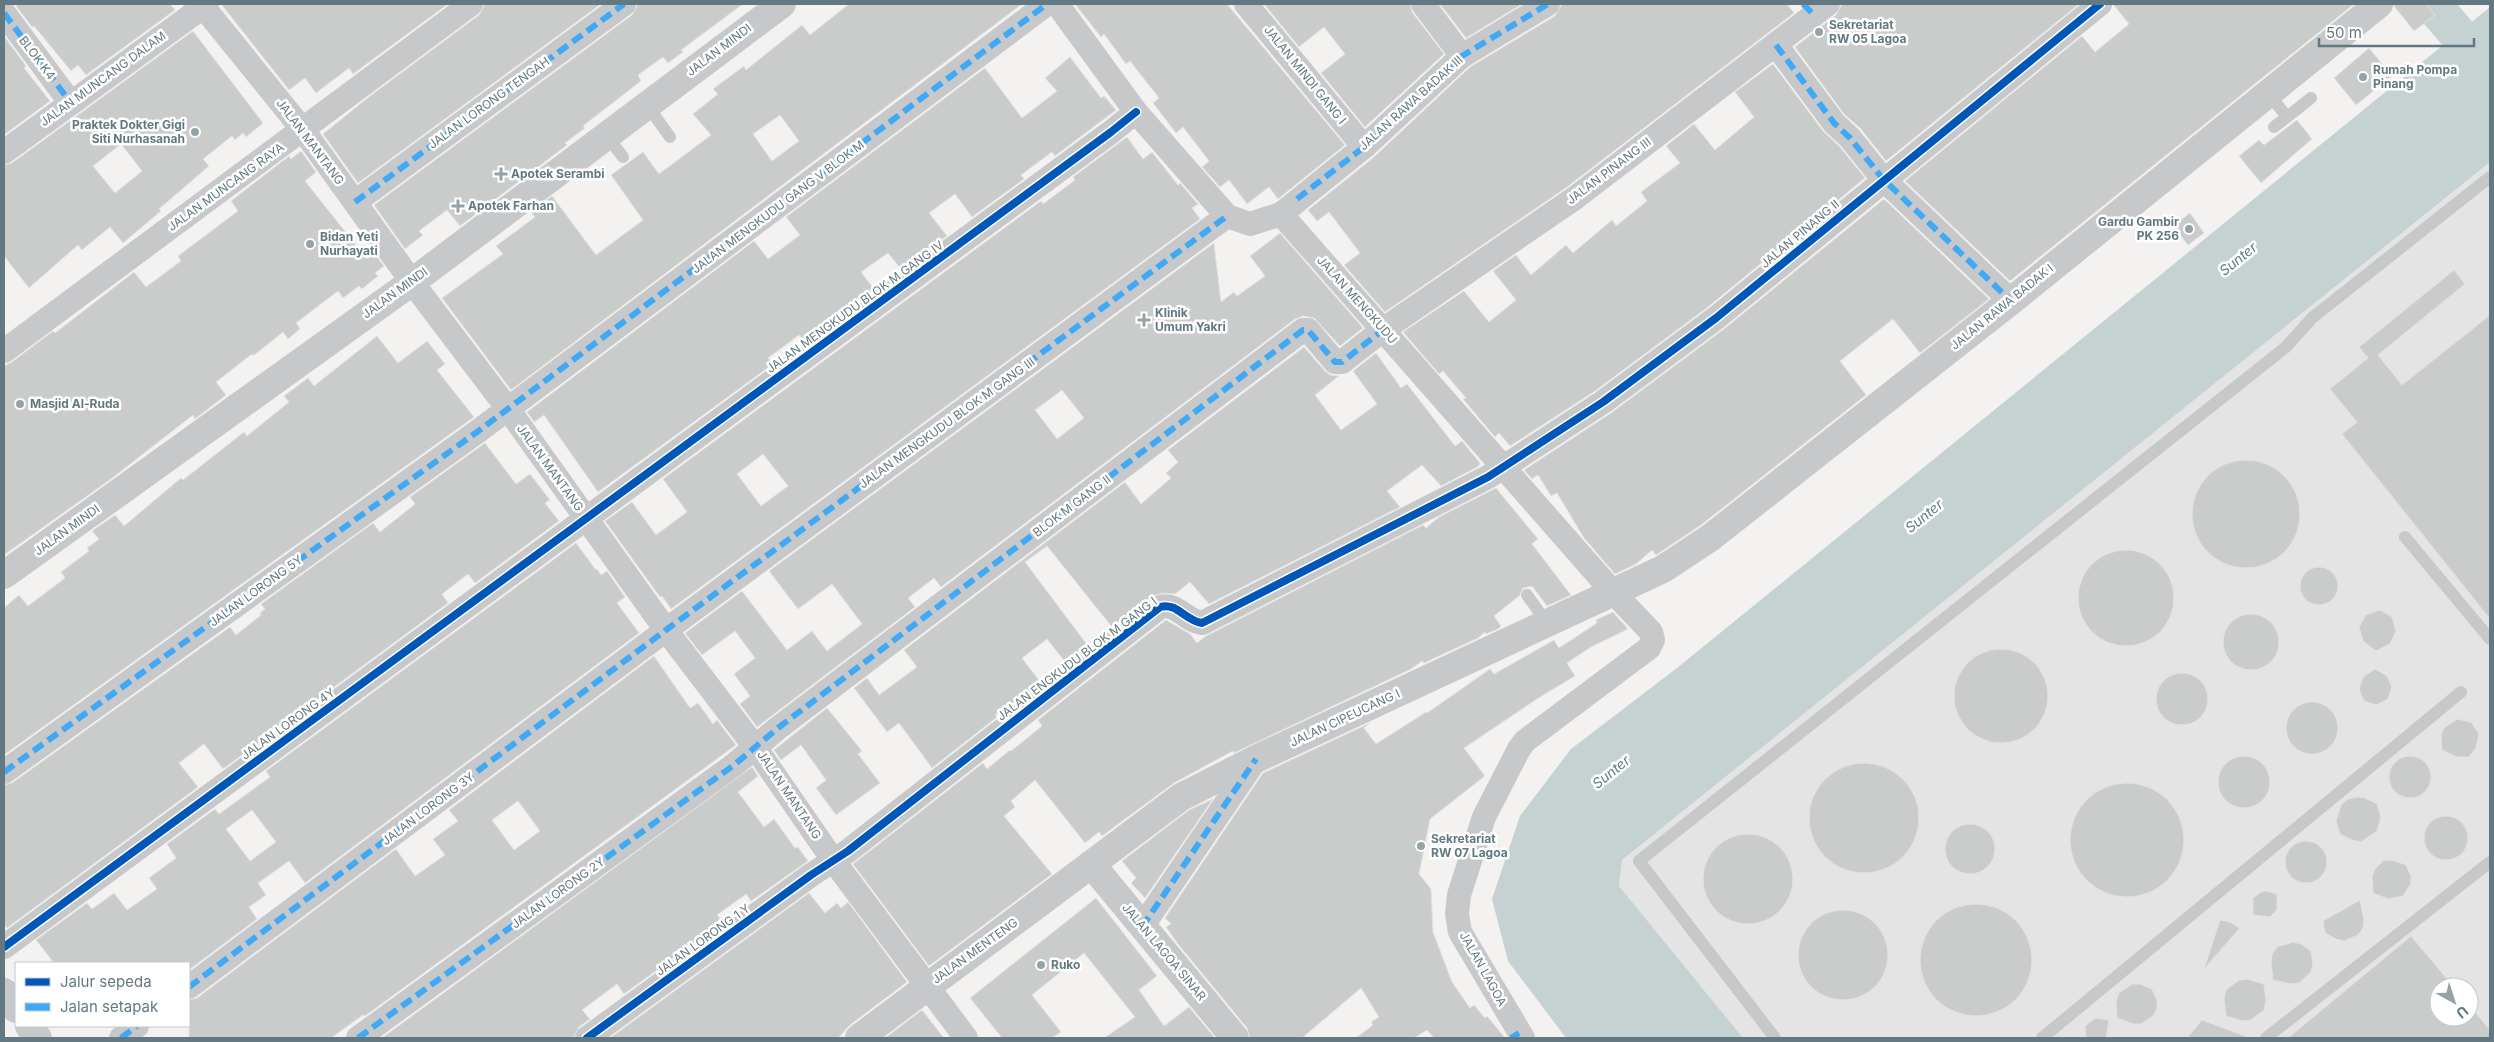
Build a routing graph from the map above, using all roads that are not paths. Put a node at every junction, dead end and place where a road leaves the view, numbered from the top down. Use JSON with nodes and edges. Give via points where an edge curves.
{"nodes":[{"id":1,"x":471,"y":4,"type":"edge"},
{"id":2,"x":624,"y":4,"type":"edge"},
{"id":3,"x":782,"y":4,"type":"edge"},
{"id":4,"x":1047,"y":4,"type":"edge"},
{"id":5,"x":1057,"y":4,"type":"edge"},
{"id":6,"x":1246,"y":4,"type":"edge"},
{"id":7,"x":1423,"y":4,"type":"edge"},
{"id":8,"x":1548,"y":4,"type":"edge"},
{"id":9,"x":2100,"y":4,"type":"edge"},
{"id":10,"x":2379,"y":4,"type":"edge"},
{"id":11,"x":204,"y":5,"type":"edge"},
{"id":12,"x":1815,"y":8,"type":"edge"},
{"id":13,"x":4,"y":13,"type":"edge"},
{"id":14,"x":1776,"y":45,"type":"junction"},
{"id":15,"x":1462,"y":56,"type":"junction"},
{"id":16,"x":2268,"y":93,"type":"junction"},
{"id":17,"x":2311,"y":98,"type":"dead end"},
{"id":18,"x":70,"y":102,"type":"junction"},
{"id":19,"x":647,"y":105,"type":"junction"},
{"id":20,"x":1136,"y":112,"type":"junction"},
{"id":21,"x":2287,"y":117,"type":"junction"},
{"id":22,"x":2274,"y":127,"type":"dead end"},
{"id":23,"x":303,"y":130,"type":"junction"},
{"id":24,"x":606,"y":136,"type":"junction"},
{"id":25,"x":670,"y":137,"type":"dead end"},
{"id":26,"x":1364,"y":147,"type":"junction"},
{"id":27,"x":4,"y":152,"type":"edge"},
{"id":28,"x":623,"y":157,"type":"dead end"},
{"id":29,"x":2490,"y":177,"type":"edge"},
{"id":30,"x":1883,"y":179,"type":"junction"},
{"id":31,"x":355,"y":202,"type":"junction"},
{"id":32,"x":1281,"y":214,"type":"junction"},
{"id":33,"x":1227,"y":216,"type":"junction"},
{"id":34,"x":412,"y":282,"type":"junction"},
{"id":35,"x":2011,"y":301,"type":"junction"},
{"id":36,"x":1384,"y":329,"type":"junction"},
{"id":37,"x":4,"y":351,"type":"edge"},
{"id":38,"x":508,"y":409,"type":"junction"},
{"id":39,"x":1495,"y":472,"type":"junction"},
{"id":40,"x":586,"y":518,"type":"junction"},
{"id":41,"x":2405,"y":537,"type":"dead end"},
{"id":42,"x":4,"y":576,"type":"edge"},
{"id":43,"x":1612,"y":591,"type":"junction"},
{"id":44,"x":1527,"y":595,"type":"dead end"},
{"id":45,"x":1547,"y":622,"type":"junction"},
{"id":46,"x":666,"y":630,"type":"junction"},
{"id":47,"x":1651,"y":632,"type":"joint"},
{"id":48,"x":2490,"y":639,"type":"edge"},
{"id":49,"x":2461,"y":692,"type":"dead end"},
{"id":50,"x":756,"y":747,"type":"junction"},
{"id":51,"x":1256,"y":759,"type":"junction"},
{"id":52,"x":4,"y":772,"type":"edge"},
{"id":53,"x":833,"y":860,"type":"junction"},
{"id":54,"x":2490,"y":862,"type":"edge"},
{"id":55,"x":1092,"y":866,"type":"junction"},
{"id":56,"x":1142,"y":927,"type":"junction"},
{"id":57,"x":4,"y":948,"type":"edge"},
{"id":58,"x":190,"y":986,"type":"edge"},
{"id":59,"x":927,"y":987,"type":"junction"},
{"id":60,"x":4,"y":992,"type":"edge"},
{"id":61,"x":15,"y":1008,"type":"edge"},
{"id":62,"x":30,"y":1027,"type":"edge"},
{"id":63,"x":136,"y":1027,"type":"edge"},
{"id":64,"x":1518,"y":1036,"type":"edge"},
{"id":65,"x":38,"y":1038,"type":"edge"},
{"id":66,"x":121,"y":1038,"type":"edge"},
{"id":67,"x":358,"y":1038,"type":"edge"},
{"id":68,"x":587,"y":1038,"type":"edge"},
{"id":69,"x":859,"y":1038,"type":"edge"},
{"id":70,"x":966,"y":1038,"type":"edge"},
{"id":71,"x":1235,"y":1038,"type":"edge"},
{"id":72,"x":1775,"y":1038,"type":"edge"},
{"id":73,"x":2042,"y":1038,"type":"edge"},
{"id":74,"x":2266,"y":1038,"type":"edge"}],
"edges":[{"from":1,"to":23,"type":"street","name":"JALAN MUNCANG RAYA"},
{"from":2,"to":31,"type":"street","name":"JALAN LORONG TENGAH"},
{"from":3,"to":19,"type":"street","name":"JALAN MINDI"},
{"from":4,"to":38,"type":"street","name":"JALAN MENGKUDU GANG V BLOK M"},
{"from":5,"to":20,"type":"street"},
{"from":6,"to":26,"type":"street","name":"JALAN MINDI GANG I"},
{"from":7,"to":15,"type":"street"},
{"from":8,"to":15,"type":"street","name":"JALAN RAWA BADAK III"},
{"from":9,"to":30,"type":"street","name":"JALAN PINANG II"},
{"from":10,"to":16,"type":"street","name":"JALAN RAWA BADAK I"},
{"from":11,"to":18,"type":"street","name":"JALAN MUNCANG DALAM"},
{"from":11,"to":23,"type":"street","name":"JALAN MANTANG"},
{"from":12,"to":14,"type":"street","name":"JALAN PINANG III"},
{"from":13,"to":18,"type":"street","name":"BLOK K4"},
{"from":14,"to":30,"type":"street","via":[[1834,123]]},
{"from":14,"to":36,"type":"street","name":"JALAN PINANG III","via":[[1575,198]]},
{"from":15,"to":26,"type":"street","name":"JALAN RAWA BADAK III"},
{"from":16,"to":21,"type":"lane"},
{"from":16,"to":35,"type":"street","name":"JALAN RAWA BADAK I"},
{"from":17,"to":21,"type":"lane"},
{"from":18,"to":27,"type":"street","name":"JALAN MUNCANG DALAM"},
{"from":19,"to":24,"type":"street","name":"JALAN MINDI"},
{"from":19,"to":25,"type":"lane"},
{"from":20,"to":33,"type":"street"},
{"from":20,"to":40,"type":"street","name":"JALAN MENGKUDU BLOK M GANG IV"},
{"from":21,"to":22,"type":"lane"},
{"from":23,"to":31,"type":"street","name":"JALAN MANTANG"},
{"from":23,"to":37,"type":"street","name":"JALAN MUNCANG RAYA"},
{"from":24,"to":28,"type":"lane"},
{"from":24,"to":34,"type":"street","name":"JALAN MINDI"},
{"from":26,"to":32,"type":"street","name":"JALAN RAWA BADAK III"},
{"from":29,"to":72,"type":"lane","via":[[2312,318],[2286,347],[1639,861]]},
{"from":30,"to":35,"type":"street"},
{"from":30,"to":39,"type":"street","name":"JALAN PINANG II","via":[[1708,323],[1604,402]]},
{"from":31,"to":34,"type":"street","name":"JALAN MANTANG"},
{"from":32,"to":33,"type":"street","via":[[1250,224]]},
{"from":32,"to":36,"type":"street","name":"JALAN MENGKUDU"},
{"from":33,"to":46,"type":"street","name":"JALAN MENGKUDU BLOK M GANG III"},
{"from":34,"to":38,"type":"street","name":"JALAN MANTANG"},
{"from":34,"to":42,"type":"street","name":"JALAN MINDI"},
{"from":35,"to":43,"type":"street","name":"JALAN RAWA BADAK I","via":[[1710,538],[1663,569]]},
{"from":36,"to":39,"type":"street","name":"JALAN MENGKUDU"},
{"from":36,"to":50,"type":"street","name":"BLOK M GANG II","via":[[1342,362],[1335,362],[1308,330],[1303,330]]},
{"from":38,"to":40,"type":"street","name":"JALAN MANTANG"},
{"from":38,"to":52,"type":"street","name":"JALAN LORONG 5Y"},
{"from":39,"to":43,"type":"street","name":"JALAN MENGKUDU"},
{"from":39,"to":53,"type":"street","name":"JALAN ENGKUDU BLOK M GANG I","via":[[1202,623],[1186,618],[1174,607],[1160,607]]},
{"from":40,"to":46,"type":"street","name":"JALAN MANTANG"},
{"from":40,"to":57,"type":"street","name":"JALAN LORONG 4Y"},
{"from":41,"to":48,"type":"lane"},
{"from":43,"to":45,"type":"street","name":"JALAN CIPEUCANG I"},
{"from":43,"to":47,"type":"street","name":"JALAN MENGKUDU"},
{"from":44,"to":45,"type":"lane"},
{"from":45,"to":51,"type":"street","name":"JALAN CIPEUCANG I"},
{"from":46,"to":50,"type":"street","name":"JALAN MANTANG"},
{"from":46,"to":58,"type":"street","name":"JALAN LORONG 3Y"},
{"from":47,"to":64,"type":"street","name":"JALAN LAGOA","via":[[1653,640],[1649,648],[1525,741],[1484,817],[1459,895],[1457,914],[1460,932]]},
{"from":49,"to":73,"type":"lane"},
{"from":50,"to":53,"type":"street","name":"JALAN MANTANG"},
{"from":50,"to":67,"type":"street","name":"JALAN LORONG 2Y"},
{"from":51,"to":55,"type":"street","name":"JALAN CIPEUCANG I","via":[[1170,805]]},
{"from":51,"to":56,"type":"street"},
{"from":53,"to":59,"type":"street","name":"JALAN MANTANG"},
{"from":53,"to":68,"type":"street","name":"JALAN LORONG 1 Y"},
{"from":54,"to":74,"type":"lane"},
{"from":55,"to":56,"type":"street","name":"JALAN LAGOA SINAR"},
{"from":55,"to":59,"type":"street","name":"JALAN MENTENG"},
{"from":56,"to":71,"type":"street","name":"JALAN LAGOA SINAR"},
{"from":59,"to":69,"type":"street","name":"JALAN MENTENG"},
{"from":59,"to":70,"type":"street","name":"JALAN MANTANG"},
{"from":60,"to":61,"type":"street"},
{"from":62,"to":65,"type":"street"},
{"from":63,"to":66,"type":"street"}]}
